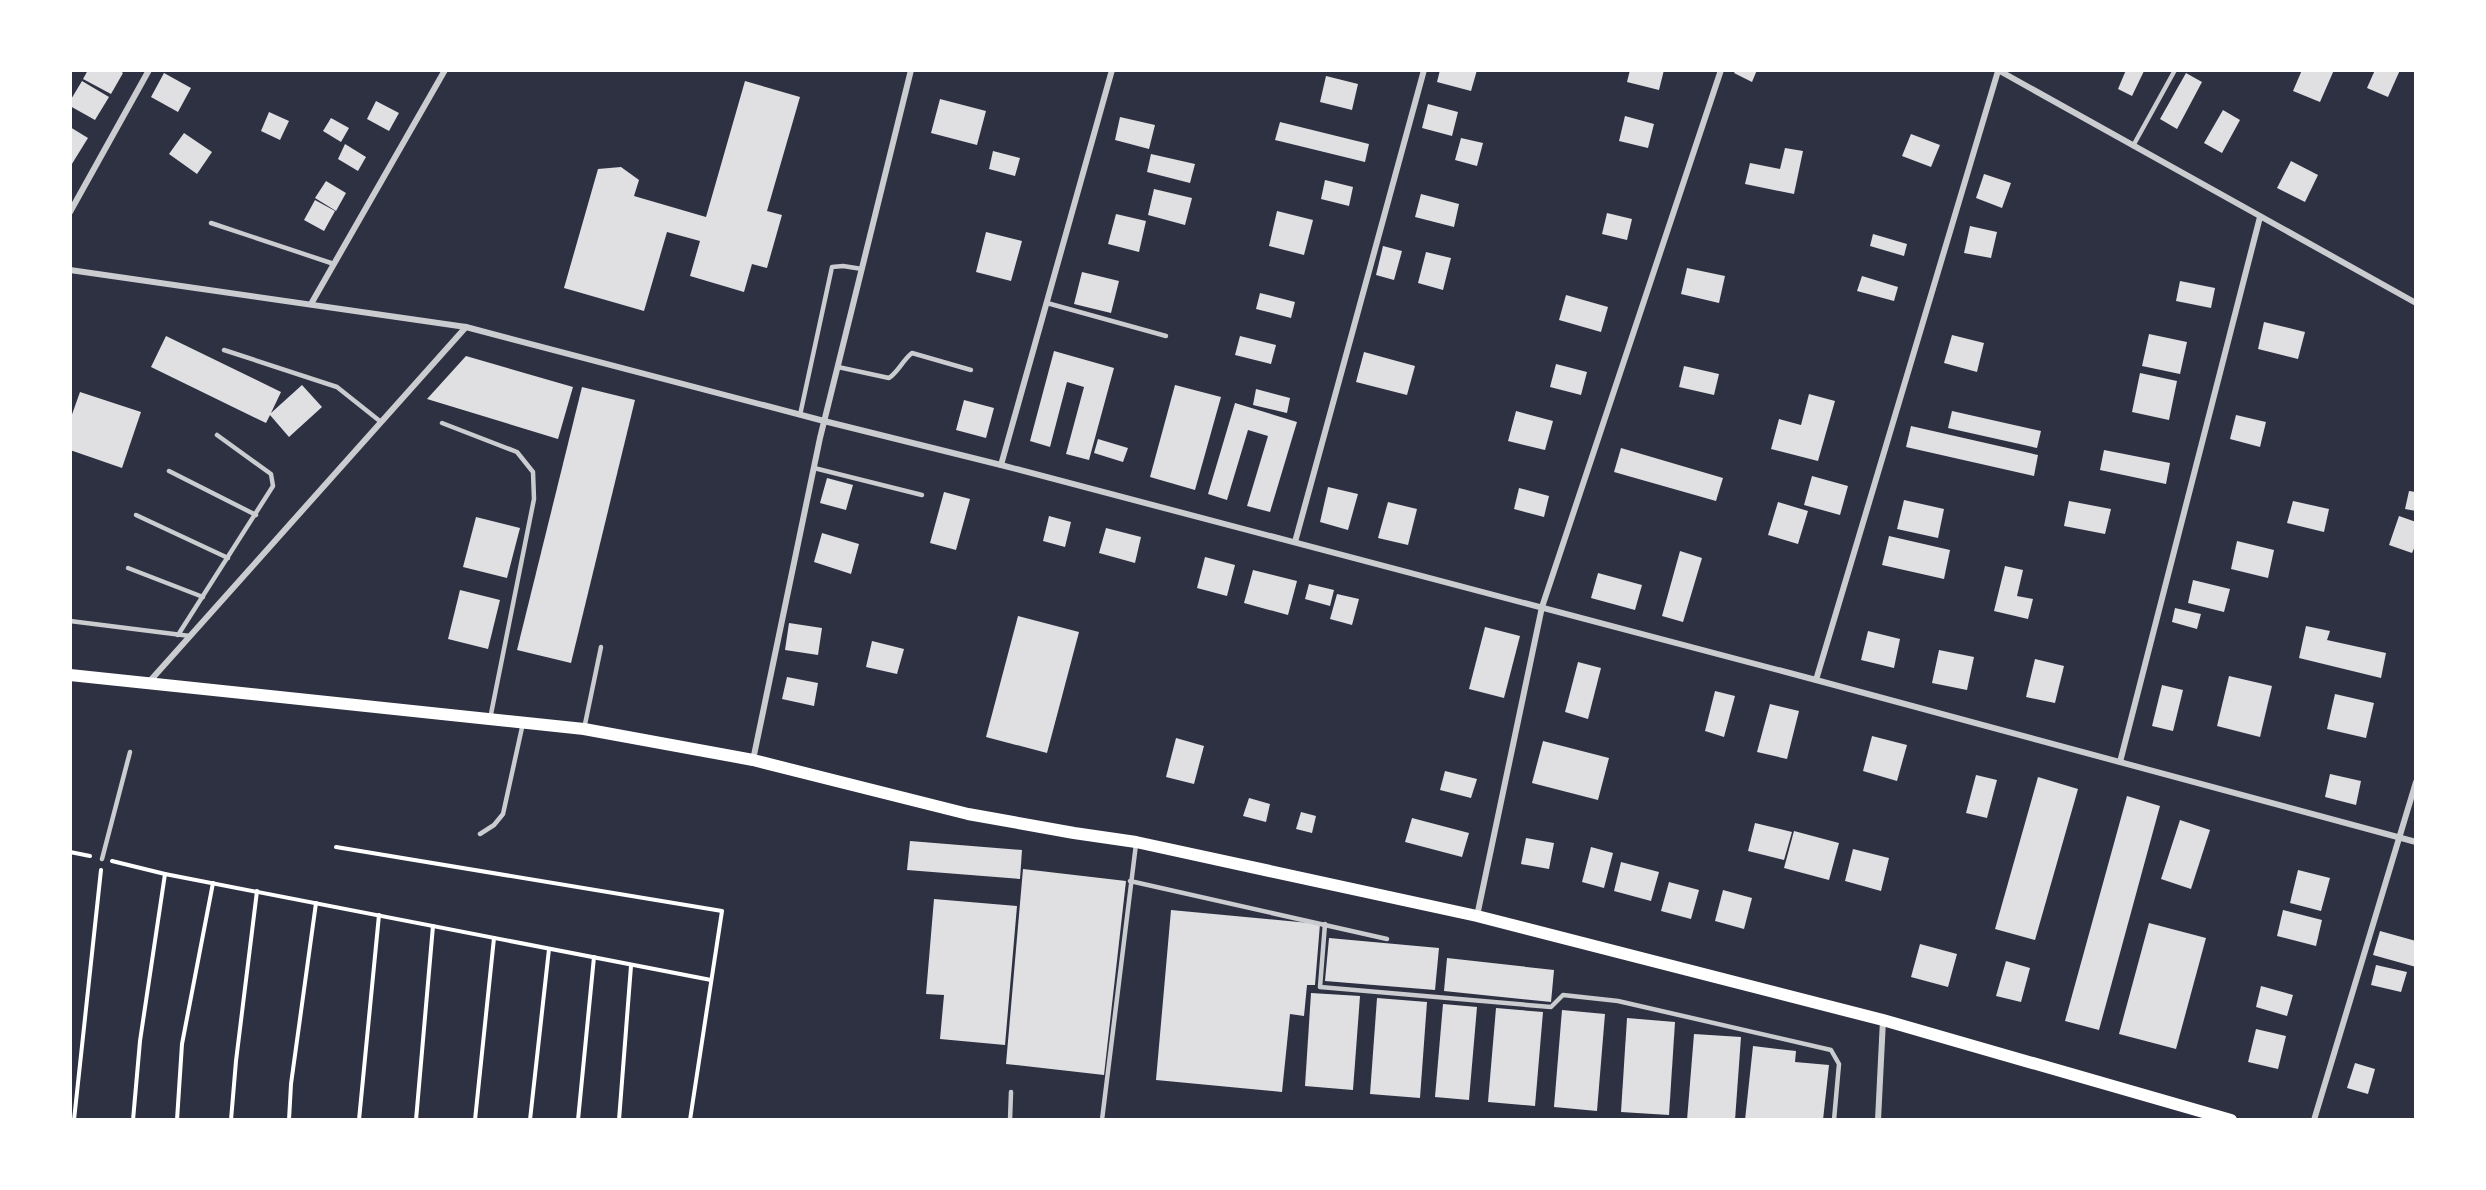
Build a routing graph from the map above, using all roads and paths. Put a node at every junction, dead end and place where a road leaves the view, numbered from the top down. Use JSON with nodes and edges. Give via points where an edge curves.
{"nodes":[{"id":1,"x":149,"y":70,"type":"edge"},
{"id":2,"x":445,"y":70,"type":"edge"},
{"id":3,"x":911,"y":70,"type":"edge"},
{"id":4,"x":1112,"y":70,"type":"edge"},
{"id":5,"x":1424,"y":70,"type":"edge"},
{"id":6,"x":1721,"y":70,"type":"edge"},
{"id":7,"x":2175,"y":70,"type":"edge"},
{"id":8,"x":1998,"y":71,"type":"edge"},
{"id":9,"x":2133,"y":146,"type":"junction"},
{"id":10,"x":70,"y":212,"type":"edge"},
{"id":11,"x":2260,"y":217,"type":"junction"},
{"id":12,"x":211,"y":224,"type":"dead end"},
{"id":13,"x":334,"y":264,"type":"junction"},
{"id":14,"x":862,"y":269,"type":"junction"},
{"id":15,"x":70,"y":270,"type":"edge"},
{"id":16,"x":1047,"y":303,"type":"junction"},
{"id":17,"x":2415,"y":303,"type":"edge"},
{"id":18,"x":311,"y":304,"type":"junction"},
{"id":19,"x":466,"y":327,"type":"junction"},
{"id":20,"x":1166,"y":336,"type":"dead end"},
{"id":21,"x":224,"y":350,"type":"dead end"},
{"id":22,"x":838,"y":368,"type":"junction"},
{"id":23,"x":971,"y":370,"type":"dead end"},
{"id":24,"x":800,"y":415,"type":"junction"},
{"id":25,"x":824,"y":421,"type":"junction"},
{"id":26,"x":381,"y":422,"type":"junction"},
{"id":27,"x":442,"y":423,"type":"dead end"},
{"id":28,"x":217,"y":435,"type":"dead end"},
{"id":29,"x":1001,"y":465,"type":"junction"},
{"id":30,"x":814,"y":468,"type":"junction"},
{"id":31,"x":170,"y":471,"type":"dead end"},
{"id":32,"x":922,"y":495,"type":"dead end"},
{"id":33,"x":136,"y":515,"type":"dead end"},
{"id":34,"x":256,"y":515,"type":"junction"},
{"id":35,"x":1296,"y":542,"type":"junction"},
{"id":36,"x":228,"y":558,"type":"junction"},
{"id":37,"x":128,"y":568,"type":"dead end"},
{"id":38,"x":203,"y":597,"type":"junction"},
{"id":39,"x":1542,"y":608,"type":"junction"},
{"id":40,"x":70,"y":621,"type":"edge"},
{"id":41,"x":178,"y":635,"type":"junction"},
{"id":42,"x":190,"y":636,"type":"junction"},
{"id":43,"x":601,"y":647,"type":"dead end"},
{"id":44,"x":70,"y":675,"type":"edge"},
{"id":45,"x":1816,"y":680,"type":"junction"},
{"id":46,"x":149,"y":682,"type":"junction"},
{"id":47,"x":490,"y":719,"type":"junction"},
{"id":48,"x":523,"y":722,"type":"junction"},
{"id":49,"x":584,"y":729,"type":"junction"},
{"id":50,"x":130,"y":752,"type":"dead end"},
{"id":51,"x":753,"y":760,"type":"junction"},
{"id":52,"x":2120,"y":762,"type":"junction"},
{"id":53,"x":2415,"y":782,"type":"edge"},
{"id":54,"x":480,"y":834,"type":"dead end"},
{"id":55,"x":2399,"y":838,"type":"junction"},
{"id":56,"x":1136,"y":842,"type":"junction"},
{"id":57,"x":2415,"y":842,"type":"edge"},
{"id":58,"x":336,"y":847,"type":"dead end"},
{"id":59,"x":70,"y":852,"type":"edge"},
{"id":60,"x":102,"y":859,"type":"junction"},
{"id":61,"x":165,"y":874,"type":"junction"},
{"id":62,"x":1130,"y":881,"type":"junction"},
{"id":63,"x":213,"y":883,"type":"junction"},
{"id":64,"x":257,"y":891,"type":"junction"},
{"id":65,"x":316,"y":903,"type":"junction"},
{"id":66,"x":379,"y":915,"type":"junction"},
{"id":67,"x":1477,"y":916,"type":"junction"},
{"id":68,"x":1325,"y":924,"type":"junction"},
{"id":69,"x":433,"y":926,"type":"junction"},
{"id":70,"x":494,"y":938,"type":"junction"},
{"id":71,"x":1387,"y":939,"type":"dead end"},
{"id":72,"x":549,"y":949,"type":"junction"},
{"id":73,"x":594,"y":957,"type":"junction"},
{"id":74,"x":631,"y":966,"type":"junction"},
{"id":75,"x":711,"y":980,"type":"junction"},
{"id":76,"x":1883,"y":1020,"type":"junction"},
{"id":77,"x":1011,"y":1092,"type":"dead end"},
{"id":78,"x":74,"y":1119,"type":"edge"},
{"id":79,"x":133,"y":1119,"type":"edge"},
{"id":80,"x":177,"y":1119,"type":"edge"},
{"id":81,"x":231,"y":1119,"type":"edge"},
{"id":82,"x":289,"y":1119,"type":"edge"},
{"id":83,"x":358,"y":1119,"type":"edge"},
{"id":84,"x":416,"y":1119,"type":"edge"},
{"id":85,"x":475,"y":1119,"type":"edge"},
{"id":86,"x":530,"y":1119,"type":"edge"},
{"id":87,"x":578,"y":1119,"type":"edge"},
{"id":88,"x":619,"y":1119,"type":"edge"},
{"id":89,"x":690,"y":1119,"type":"edge"},
{"id":90,"x":1010,"y":1119,"type":"edge"},
{"id":91,"x":1102,"y":1119,"type":"edge"},
{"id":92,"x":1834,"y":1119,"type":"edge"},
{"id":93,"x":1878,"y":1119,"type":"edge"},
{"id":94,"x":2230,"y":1119,"type":"edge"},
{"id":95,"x":2314,"y":1119,"type":"edge"}],
"edges":[{"from":1,"to":10,"type":"street"},
{"from":2,"to":13,"type":"street"},
{"from":3,"to":14,"type":"street"},
{"from":4,"to":16,"type":"street"},
{"from":5,"to":35,"type":"street"},
{"from":6,"to":39,"type":"street"},
{"from":7,"to":9,"type":"lane"},
{"from":8,"to":9,"type":"street"},
{"from":8,"to":45,"type":"street"},
{"from":9,"to":11,"type":"street"},
{"from":11,"to":17,"type":"street"},
{"from":11,"to":52,"type":"street"},
{"from":12,"to":13,"type":"lane"},
{"from":13,"to":18,"type":"street"},
{"from":14,"to":22,"type":"street"},
{"from":14,"to":24,"type":"lane","via":[[832,267]]},
{"from":15,"to":18,"type":"street"},
{"from":16,"to":20,"type":"lane"},
{"from":16,"to":29,"type":"street"},
{"from":18,"to":19,"type":"street"},
{"from":19,"to":24,"type":"street"},
{"from":19,"to":26,"type":"street"},
{"from":21,"to":26,"type":"lane","via":[[337,387]]},
{"from":22,"to":23,"type":"lane","via":[[889,378],[912,353]]},
{"from":22,"to":25,"type":"street"},
{"from":24,"to":25,"type":"street"},
{"from":25,"to":29,"type":"street"},
{"from":25,"to":30,"type":"street"},
{"from":26,"to":42,"type":"street"},
{"from":27,"to":47,"type":"lane","via":[[517,452],[533,472],[534,499]]},
{"from":28,"to":34,"type":"lane","via":[[272,474],[273,486]]},
{"from":29,"to":35,"type":"street"},
{"from":30,"to":32,"type":"lane"},
{"from":30,"to":51,"type":"street"},
{"from":31,"to":34,"type":"lane"},
{"from":33,"to":36,"type":"lane"},
{"from":34,"to":36,"type":"lane"},
{"from":35,"to":39,"type":"street"},
{"from":36,"to":38,"type":"lane"},
{"from":37,"to":38,"type":"lane"},
{"from":38,"to":41,"type":"lane"},
{"from":39,"to":45,"type":"street"},
{"from":39,"to":67,"type":"street"},
{"from":40,"to":41,"type":"lane"},
{"from":41,"to":42,"type":"lane"},
{"from":42,"to":46,"type":"street"},
{"from":43,"to":49,"type":"lane"},
{"from":44,"to":46,"type":"main road"},
{"from":45,"to":52,"type":"street"},
{"from":46,"to":47,"type":"main road"},
{"from":47,"to":48,"type":"main road"},
{"from":48,"to":49,"type":"main road"},
{"from":48,"to":54,"type":"lane","via":[[503,814]]},
{"from":49,"to":51,"type":"main road"},
{"from":50,"to":60,"type":"lane"},
{"from":51,"to":56,"type":"main road","via":[[968,814]]},
{"from":52,"to":55,"type":"street"},
{"from":53,"to":55,"type":"street"},
{"from":55,"to":57,"type":"street"},
{"from":55,"to":95,"type":"street"},
{"from":56,"to":62,"type":"lane"},
{"from":56,"to":67,"type":"main road"},
{"from":58,"to":75,"type":"path","via":[[722,911]]},
{"from":59,"to":60,"type":"path"},
{"from":60,"to":61,"type":"path"},
{"from":60,"to":78,"type":"path"},
{"from":61,"to":63,"type":"path"},
{"from":61,"to":79,"type":"path","via":[[140,1041]]},
{"from":62,"to":68,"type":"lane"},
{"from":62,"to":91,"type":"lane"},
{"from":63,"to":64,"type":"path"},
{"from":63,"to":80,"type":"path","via":[[182,1044]]},
{"from":64,"to":65,"type":"path"},
{"from":64,"to":81,"type":"path"},
{"from":65,"to":66,"type":"path"},
{"from":65,"to":82,"type":"path"},
{"from":66,"to":69,"type":"path"},
{"from":66,"to":83,"type":"path"},
{"from":67,"to":76,"type":"main road"},
{"from":68,"to":71,"type":"lane"},
{"from":68,"to":92,"type":"lane","via":[[1320,987],[1551,1007],[1563,995],[1618,1001],[1831,1050],[1839,1064]]},
{"from":69,"to":70,"type":"path"},
{"from":69,"to":84,"type":"path"},
{"from":70,"to":72,"type":"path"},
{"from":70,"to":85,"type":"path"},
{"from":72,"to":73,"type":"path"},
{"from":72,"to":86,"type":"path"},
{"from":73,"to":74,"type":"path"},
{"from":73,"to":87,"type":"path"},
{"from":74,"to":75,"type":"path"},
{"from":74,"to":88,"type":"path"},
{"from":75,"to":89,"type":"path"},
{"from":76,"to":93,"type":"street"},
{"from":76,"to":94,"type":"main road"},
{"from":77,"to":90,"type":"lane"}]}
